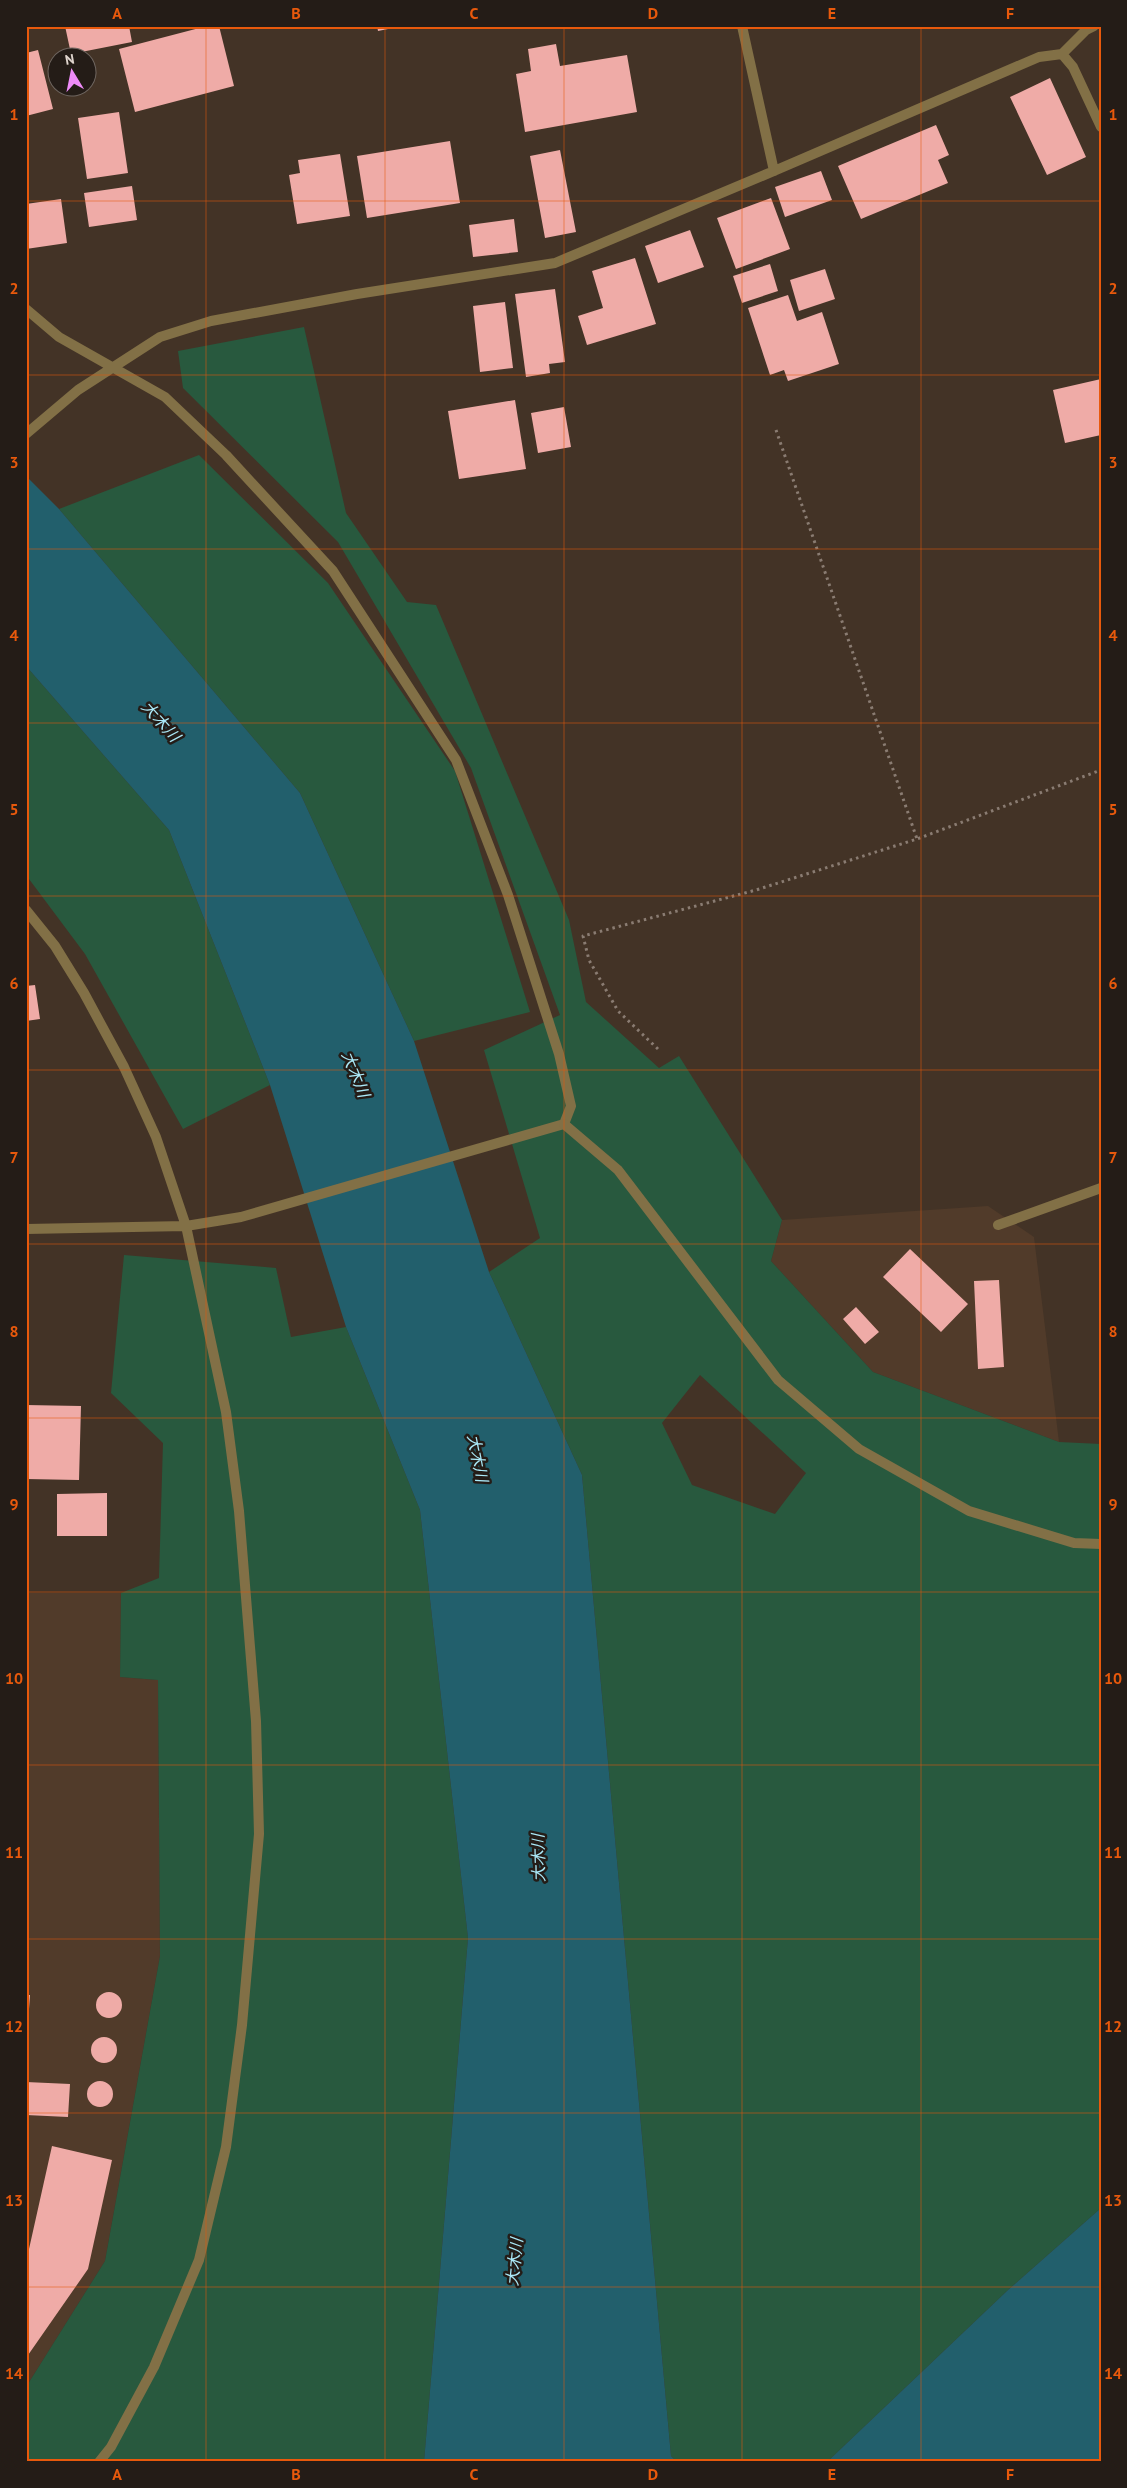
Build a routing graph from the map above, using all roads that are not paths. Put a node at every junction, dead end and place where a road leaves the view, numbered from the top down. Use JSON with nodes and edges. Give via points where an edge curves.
{"nodes":[{"id":1,"x":742,"y":26,"type":"edge"},
{"id":2,"x":1094,"y":26,"type":"edge"},
{"id":3,"x":1062,"y":54,"type":"junction"},
{"id":4,"x":1101,"y":127,"type":"edge"},
{"id":5,"x":774,"y":172,"type":"junction"},
{"id":6,"x":26,"y":309,"type":"edge"},
{"id":7,"x":114,"y":369,"type":"junction"},
{"id":8,"x":26,"y":434,"type":"edge"},
{"id":9,"x":26,"y":910,"type":"edge"},
{"id":10,"x":564,"y":1124,"type":"junction"},
{"id":11,"x":1101,"y":1188,"type":"edge"},
{"id":12,"x":998,"y":1225,"type":"dead end"},
{"id":13,"x":186,"y":1226,"type":"junction"},
{"id":14,"x":26,"y":1229,"type":"edge"},
{"id":15,"x":1101,"y":1544,"type":"edge"},
{"id":16,"x":99,"y":2462,"type":"edge"}],
"edges":[{"from":1,"to":5,"type":"street"},
{"from":2,"to":3,"type":"street"},
{"from":3,"to":4,"type":"street","via":[[1074,67]]},
{"from":3,"to":5,"type":"street","via":[[1039,57]]},
{"from":5,"to":7,"type":"street","via":[[555,263],[211,321],[160,337]]},
{"from":6,"to":7,"type":"street","via":[[59,337]]},
{"from":7,"to":8,"type":"street","via":[[78,390]]},
{"from":7,"to":10,"type":"street","via":[[165,398],[226,455],[333,571],[456,760],[508,895],[559,1054],[571,1106]]},
{"from":9,"to":13,"type":"street","via":[[60,954],[124,1067],[156,1137]]},
{"from":10,"to":13,"type":"street","via":[[241,1217]]},
{"from":10,"to":15,"type":"street","via":[[618,1170],[778,1380],[859,1449],[969,1511],[1074,1543]]},
{"from":11,"to":12,"type":"street"},
{"from":13,"to":14,"type":"street"},
{"from":13,"to":16,"type":"street","via":[[226,1412],[239,1511],[256,1721],[259,1834],[242,2025],[226,2147],[199,2260],[154,2367],[111,2447]]}]}
